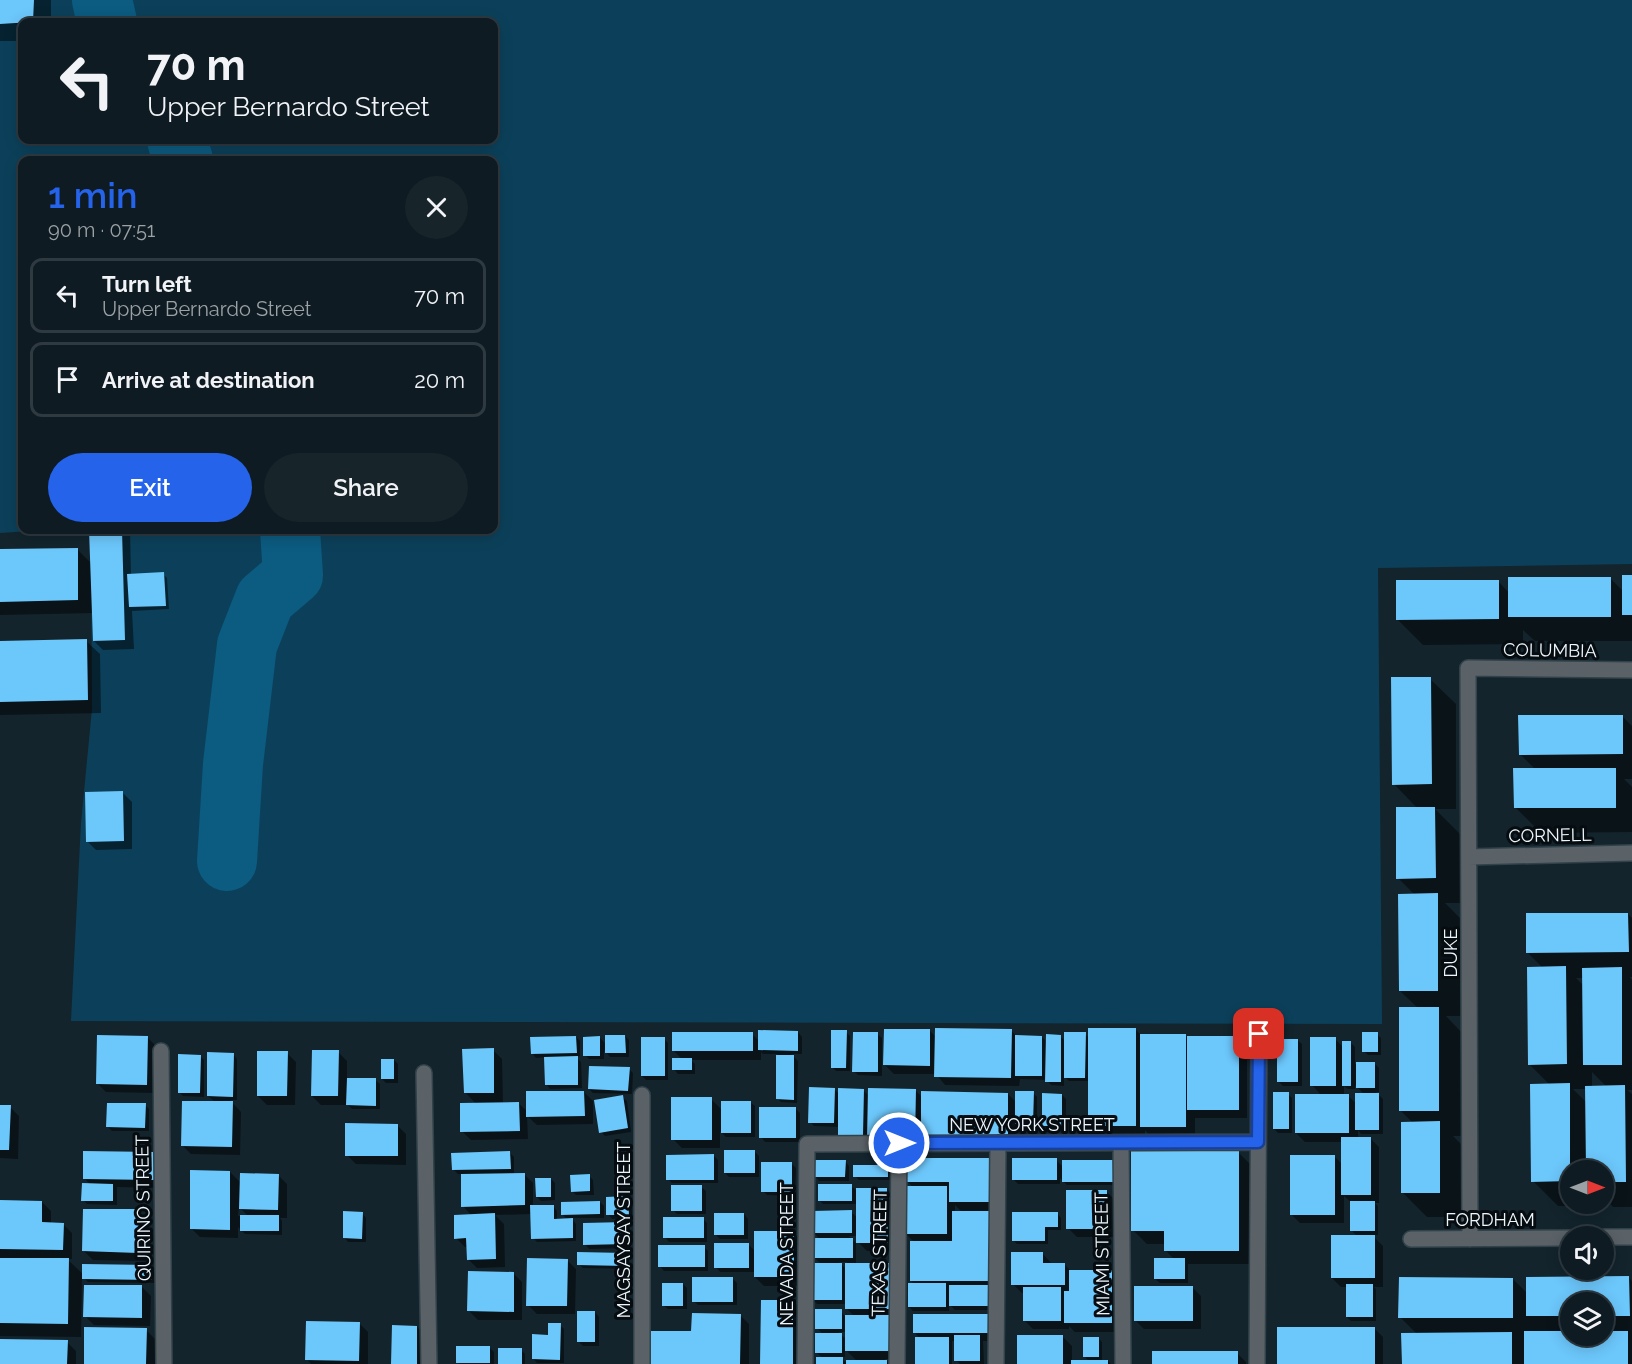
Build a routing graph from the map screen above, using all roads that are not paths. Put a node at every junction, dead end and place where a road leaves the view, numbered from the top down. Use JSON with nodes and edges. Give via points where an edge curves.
{"nodes":[{"id":1,"x":1468,"y":668,"type":"joint"},
{"id":2,"x":1632,"y":670,"type":"edge"},
{"id":3,"x":1632,"y":853,"type":"edge"},
{"id":4,"x":1469,"y":856,"type":"junction"},
{"id":5,"x":1259,"y":1034,"type":"dead end"},
{"id":6,"x":161,"y":1051,"type":"dead end"},
{"id":7,"x":424,"y":1073,"type":"dead end"},
{"id":8,"x":642,"y":1095,"type":"dead end"},
{"id":9,"x":1258,"y":1142,"type":"junction"},
{"id":10,"x":899,"y":1143,"type":"junction"},
{"id":11,"x":998,"y":1143,"type":"junction"},
{"id":12,"x":1121,"y":1143,"type":"junction"},
{"id":13,"x":807,"y":1144,"type":"joint"},
{"id":14,"x":1614,"y":1237,"type":"edge"},
{"id":15,"x":1632,"y":1237,"type":"edge"},
{"id":16,"x":1560,"y":1238,"type":"edge"},
{"id":17,"x":1411,"y":1239,"type":"dead end"},
{"id":18,"x":1470,"y":1239,"type":"junction"},
{"id":19,"x":164,"y":1364,"type":"edge"},
{"id":20,"x":429,"y":1364,"type":"edge"},
{"id":21,"x":642,"y":1364,"type":"edge"},
{"id":22,"x":805,"y":1364,"type":"edge"},
{"id":23,"x":897,"y":1364,"type":"edge"},
{"id":24,"x":996,"y":1364,"type":"edge"},
{"id":25,"x":1123,"y":1364,"type":"edge"},
{"id":26,"x":1257,"y":1364,"type":"edge"}],
"edges":[{"from":1,"to":2,"type":"street","name":"COLUMBIA"},
{"from":1,"to":4,"type":"street","name":"DUKE"},
{"from":3,"to":4,"type":"street","name":"CORNELL"},
{"from":4,"to":18,"type":"street","name":"DUKE"},
{"from":5,"to":9,"type":"street"},
{"from":6,"to":19,"type":"street","name":"QUIRINO STREET"},
{"from":7,"to":20,"type":"street"},
{"from":8,"to":21,"type":"street","name":"MAGSAYSAY STREET"},
{"from":9,"to":12,"type":"street","name":"NEW YORK STREET"},
{"from":9,"to":26,"type":"street"},
{"from":10,"to":11,"type":"street","name":"NEW YORK STREET"},
{"from":10,"to":13,"type":"street","name":"NEW YORK STREET"},
{"from":10,"to":23,"type":"street","name":"TEXAS STREET"},
{"from":11,"to":12,"type":"street","name":"NEW YORK STREET"},
{"from":11,"to":24,"type":"street"},
{"from":12,"to":25,"type":"street","name":"MIAMI STREET"},
{"from":13,"to":22,"type":"street","name":"NEVADA STREET"},
{"from":14,"to":15,"type":"street"},
{"from":16,"to":18,"type":"street","name":"FORDHAM"},
{"from":17,"to":18,"type":"street","name":"FORDHAM"}]}
